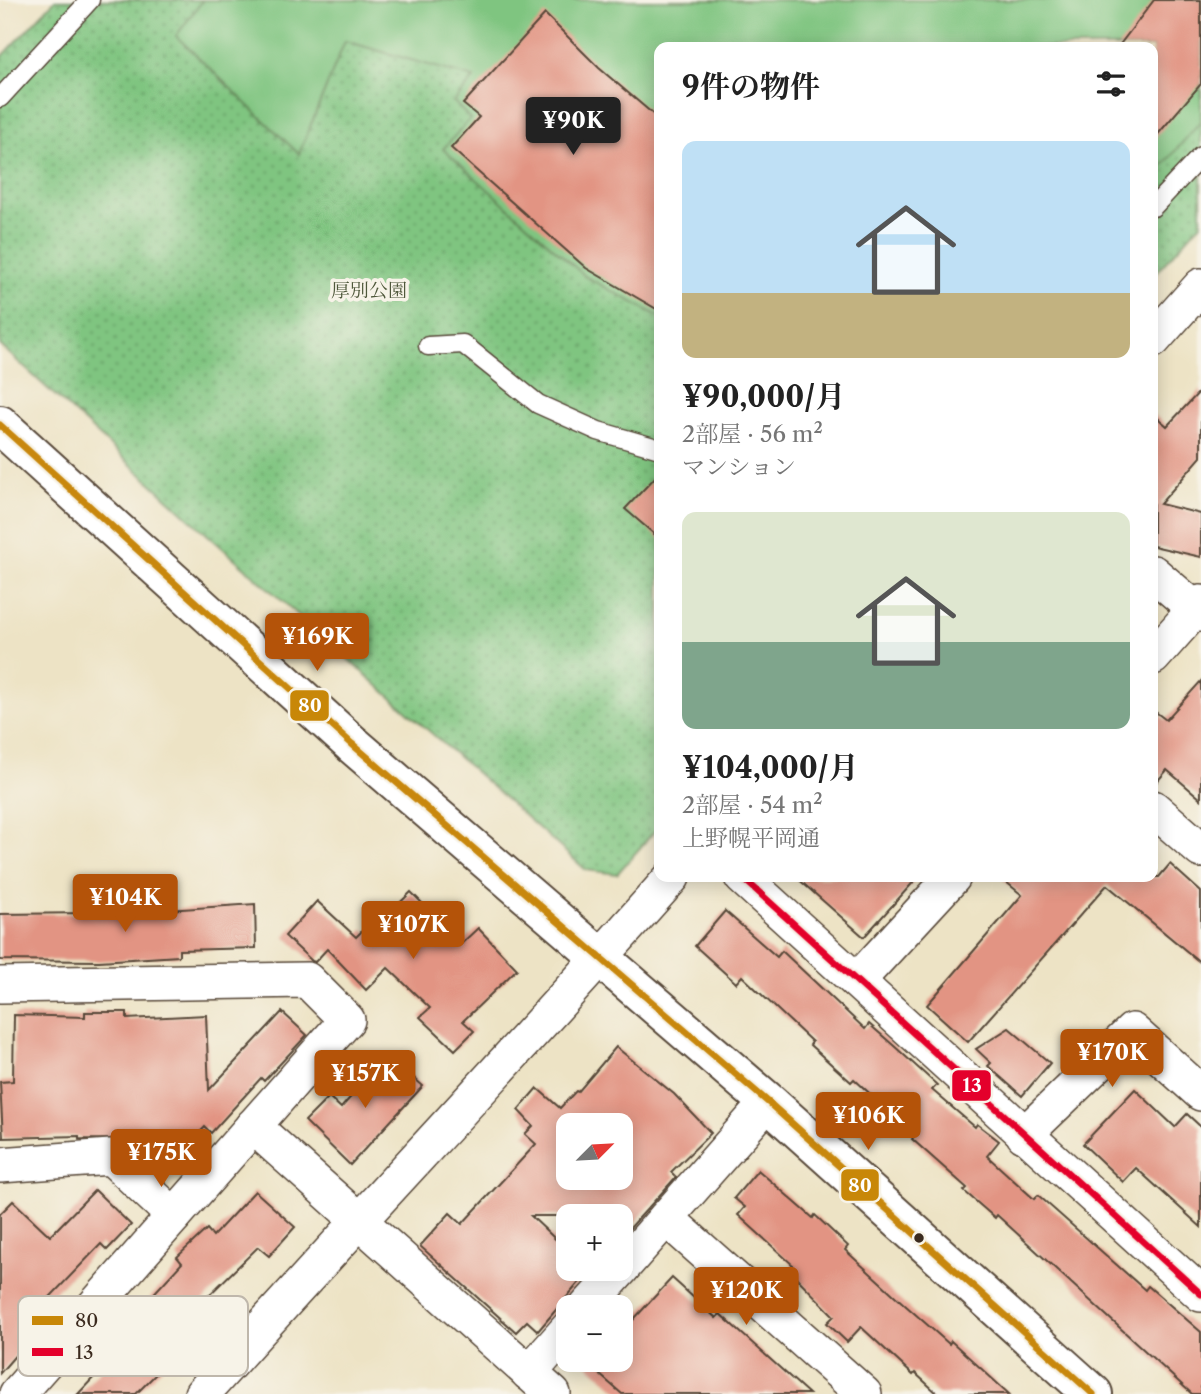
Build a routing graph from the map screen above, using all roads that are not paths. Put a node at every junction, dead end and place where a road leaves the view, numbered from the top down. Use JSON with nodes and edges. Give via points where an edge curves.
{"nodes":[{"id":1,"x":90,"y":0,"type":"edge"},
{"id":2,"x":0,"y":98,"type":"edge"},
{"id":3,"x":1201,"y":156,"type":"edge"},
{"id":4,"x":1158,"y":202,"type":"edge"},
{"id":5,"x":1201,"y":286,"type":"edge"},
{"id":6,"x":1158,"y":334,"type":"edge"},
{"id":7,"x":428,"y":346,"type":"dead end"},
{"id":8,"x":0,"y":425,"type":"edge"},
{"id":9,"x":654,"y":447,"type":"edge"},
{"id":10,"x":1158,"y":577,"type":"edge"},
{"id":11,"x":1199,"y":609,"type":"edge"},
{"id":12,"x":1158,"y":652,"type":"edge"},
{"id":13,"x":1158,"y":812,"type":"edge"},
{"id":14,"x":1201,"y":850,"type":"edge"},
{"id":15,"x":668,"y":882,"type":"edge"},
{"id":16,"x":747,"y":882,"type":"edge"},
{"id":17,"x":948,"y":882,"type":"edge"},
{"id":18,"x":600,"y":960,"type":"junction"},
{"id":19,"x":856,"y":981,"type":"junction"},
{"id":20,"x":0,"y":985,"type":"edge"},
{"id":21,"x":1201,"y":1093,"type":"edge"},
{"id":22,"x":768,"y":1102,"type":"junction"},
{"id":23,"x":253,"y":1126,"type":"junction"},
{"id":24,"x":1024,"y":1135,"type":"junction"},
{"id":25,"x":0,"y":1165,"type":"edge"},
{"id":26,"x":174,"y":1216,"type":"junction"},
{"id":27,"x":666,"y":1218,"type":"junction"},
{"id":28,"x":358,"y":1219,"type":"junction"},
{"id":29,"x":633,"y":1255,"type":"edge"},
{"id":30,"x":610,"y":1281,"type":"edge"},
{"id":31,"x":1201,"y":1294,"type":"edge"},
{"id":32,"x":598,"y":1295,"type":"edge"},
{"id":33,"x":103,"y":1296,"type":"edge"},
{"id":34,"x":248,"y":1352,"type":"edge"},
{"id":35,"x":556,"y":1354,"type":"edge"},
{"id":36,"x":33,"y":1376,"type":"edge"},
{"id":37,"x":541,"y":1384,"type":"edge"},
{"id":38,"x":17,"y":1394,"type":"edge"},
{"id":39,"x":864,"y":1394,"type":"edge"},
{"id":40,"x":1093,"y":1394,"type":"edge"}],
"edges":[{"from":1,"to":2,"type":"lane"},
{"from":3,"to":4,"type":"lane"},
{"from":5,"to":6,"type":"street"},
{"from":7,"to":9,"type":"lane","via":[[463,344],[538,404],[598,431]]},
{"from":8,"to":18,"type":"street","via":[[352,744]]},
{"from":10,"to":11,"type":"street"},
{"from":11,"to":12,"type":"street"},
{"from":13,"to":14,"type":"street"},
{"from":15,"to":18,"type":"street"},
{"from":16,"to":19,"type":"street"},
{"from":17,"to":19,"type":"street"},
{"from":18,"to":22,"type":"street"},
{"from":18,"to":28,"type":"street"},
{"from":19,"to":24,"type":"street"},
{"from":20,"to":23,"type":"street","via":[[307,980],[347,1020]]},
{"from":21,"to":24,"type":"street","via":[[1132,1031]]},
{"from":22,"to":27,"type":"street"},
{"from":22,"to":40,"type":"street"},
{"from":23,"to":26,"type":"street"},
{"from":23,"to":28,"type":"street"},
{"from":24,"to":31,"type":"street"},
{"from":25,"to":26,"type":"street","via":[[111,1157]]},
{"from":26,"to":33,"type":"street"},
{"from":27,"to":29,"type":"street"},
{"from":27,"to":39,"type":"street"},
{"from":28,"to":34,"type":"street"},
{"from":28,"to":37,"type":"street"},
{"from":30,"to":32,"type":"street"},
{"from":35,"to":37,"type":"street"},
{"from":36,"to":38,"type":"street"}]}
